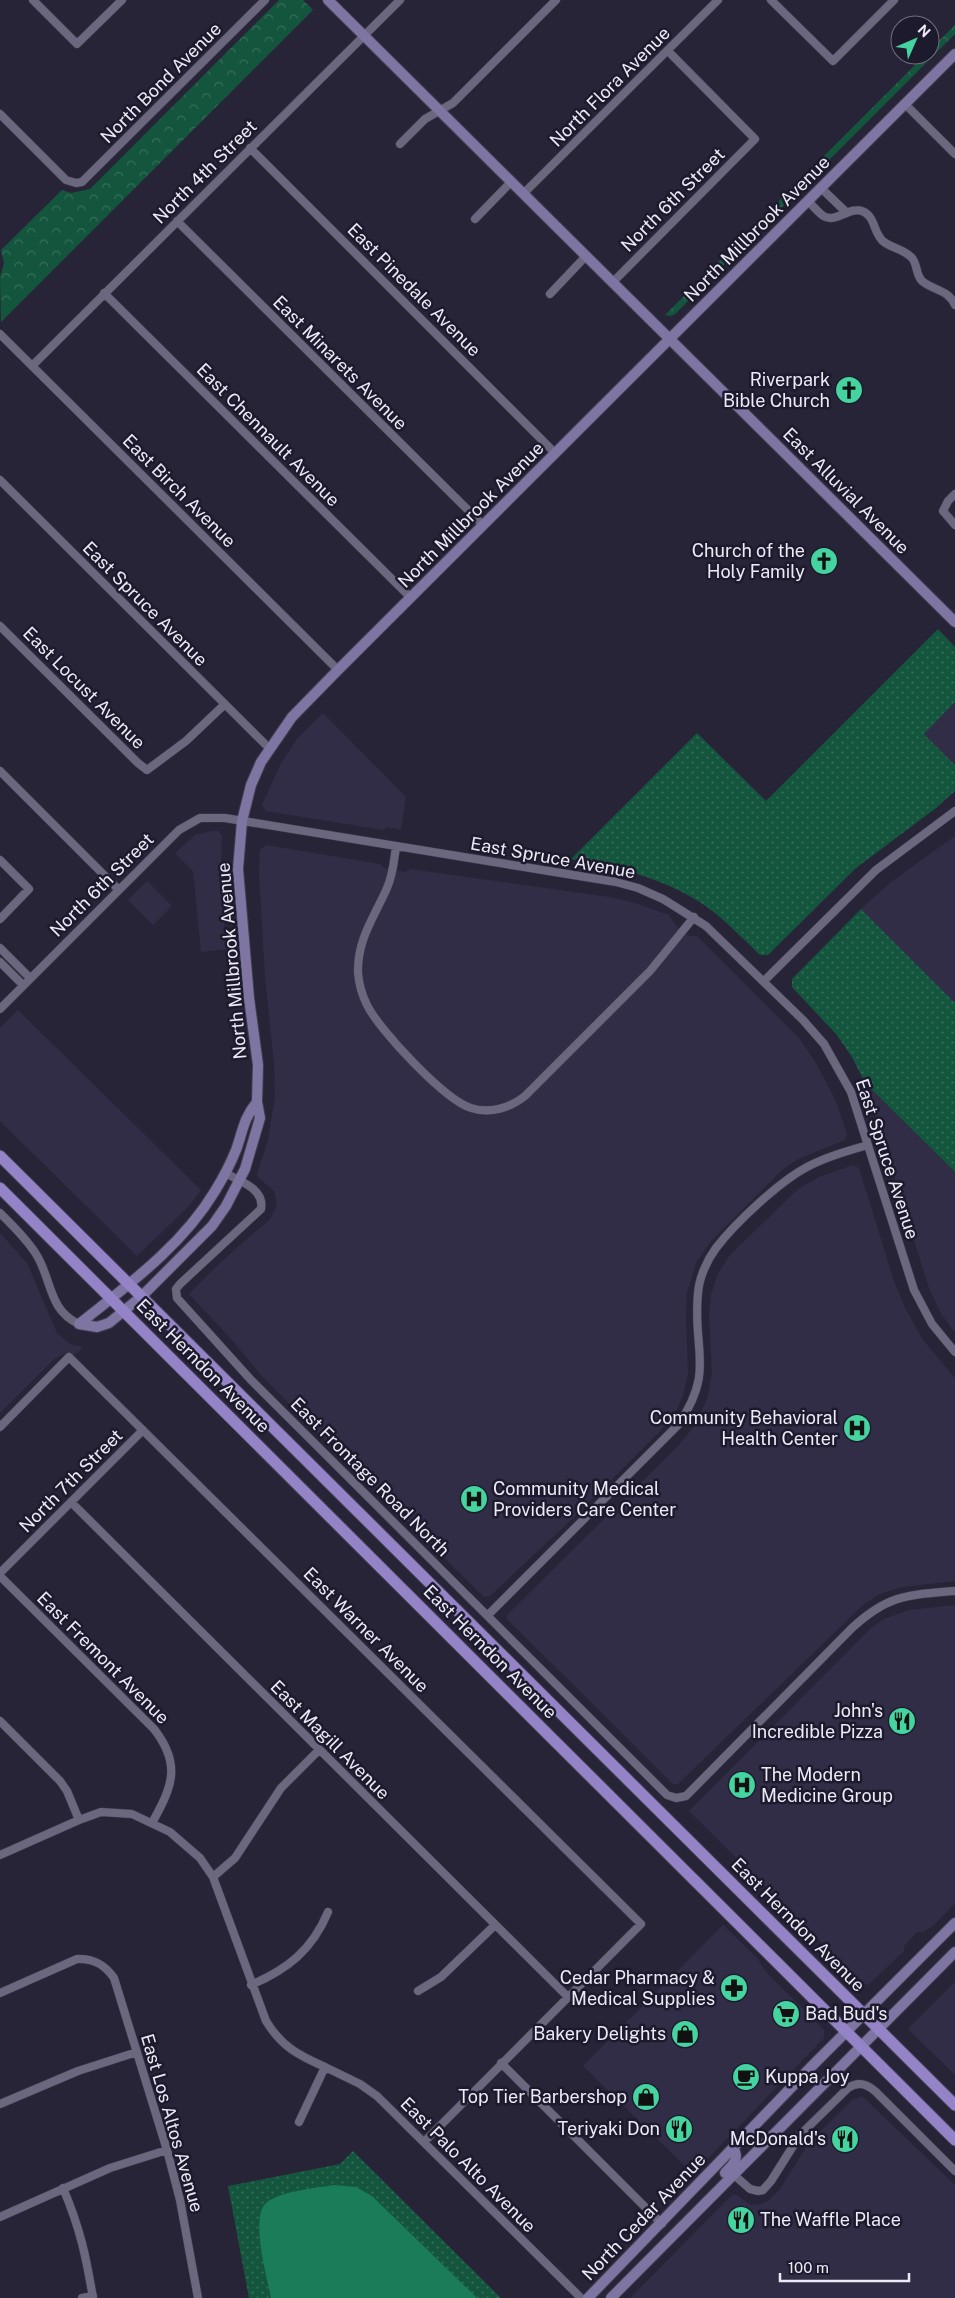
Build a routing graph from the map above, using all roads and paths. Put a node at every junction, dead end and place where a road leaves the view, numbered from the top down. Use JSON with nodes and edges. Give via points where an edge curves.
{"nodes":[{"id":1,"x":33,"y":0,"type":"edge"},
{"id":2,"x":122,"y":0,"type":"edge"},
{"id":3,"x":265,"y":0,"type":"edge"},
{"id":4,"x":328,"y":0,"type":"edge"},
{"id":5,"x":400,"y":0,"type":"edge"},
{"id":6,"x":556,"y":0,"type":"edge"},
{"id":7,"x":718,"y":0,"type":"edge"},
{"id":8,"x":771,"y":0,"type":"edge"},
{"id":9,"x":894,"y":0,"type":"edge"},
{"id":10,"x":364,"y":36,"type":"junction"},
{"id":11,"x":668,"y":51,"type":"junction"},
{"id":12,"x":955,"y":54,"type":"edge"},
{"id":13,"x":905,"y":104,"type":"junction"},
{"id":14,"x":439,"y":111,"type":"junction"},
{"id":15,"x":0,"y":114,"type":"edge"},
{"id":16,"x":400,"y":144,"type":"dead end"},
{"id":17,"x":250,"y":148,"type":"junction"},
{"id":18,"x":955,"y":154,"type":"edge"},
{"id":19,"x":511,"y":182,"type":"junction"},
{"id":20,"x":821,"y":188,"type":"junction"},
{"id":21,"x":523,"y":194,"type":"junction"},
{"id":22,"x":808,"y":201,"type":"junction"},
{"id":23,"x":847,"y":213,"type":"junction"},
{"id":24,"x":475,"y":219,"type":"dead end"},
{"id":25,"x":177,"y":221,"type":"junction"},
{"id":26,"x":586,"y":256,"type":"junction"},
{"id":27,"x":612,"y":283,"type":"junction"},
{"id":28,"x":104,"y":293,"type":"junction"},
{"id":29,"x":550,"y":294,"type":"dead end"},
{"id":30,"x":955,"y":305,"type":"edge"},
{"id":31,"x":0,"y":334,"type":"edge"},
{"id":32,"x":669,"y":340,"type":"junction"},
{"id":33,"x":32,"y":366,"type":"junction"},
{"id":34,"x":556,"y":454,"type":"junction"},
{"id":35,"x":0,"y":480,"type":"edge"},
{"id":36,"x":955,"y":494,"type":"edge"},
{"id":37,"x":955,"y":525,"type":"edge"},
{"id":38,"x":483,"y":526,"type":"junction"},
{"id":39,"x":411,"y":598,"type":"junction"},
{"id":40,"x":955,"y":622,"type":"edge"},
{"id":41,"x":0,"y":626,"type":"edge"},
{"id":42,"x":338,"y":670,"type":"junction"},
{"id":43,"x":225,"y":704,"type":"junction"},
{"id":44,"x":269,"y":748,"type":"junction"},
{"id":45,"x":0,"y":771,"type":"edge"},
{"id":46,"x":955,"y":811,"type":"edge"},
{"id":47,"x":242,"y":821,"type":"junction"},
{"id":48,"x":396,"y":847,"type":"junction"},
{"id":49,"x":0,"y":860,"type":"edge"},
{"id":50,"x":119,"y":890,"type":"junction"},
{"id":51,"x":694,"y":916,"type":"junction"},
{"id":52,"x":0,"y":919,"type":"edge"},
{"id":53,"x":0,"y":948,"type":"edge"},
{"id":54,"x":0,"y":962,"type":"edge"},
{"id":55,"x":30,"y":978,"type":"junction"},
{"id":56,"x":764,"y":981,"type":"junction"},
{"id":57,"x":23,"y":985,"type":"junction"},
{"id":58,"x":0,"y":1009,"type":"edge"},
{"id":59,"x":256,"y":1102,"type":"junction"},
{"id":60,"x":868,"y":1145,"type":"junction"},
{"id":61,"x":0,"y":1156,"type":"edge"},
{"id":62,"x":225,"y":1174,"type":"junction"},
{"id":63,"x":239,"y":1181,"type":"junction"},
{"id":64,"x":0,"y":1188,"type":"edge"},
{"id":65,"x":0,"y":1213,"type":"edge"},
{"id":66,"x":130,"y":1284,"type":"junction"},
{"id":67,"x":142,"y":1296,"type":"junction"},
{"id":68,"x":111,"y":1298,"type":"junction"},
{"id":69,"x":124,"y":1311,"type":"junction"},
{"id":70,"x":78,"y":1324,"type":"junction"},
{"id":71,"x":955,"y":1352,"type":"edge"},
{"id":72,"x":0,"y":1427,"type":"edge"},
{"id":73,"x":142,"y":1430,"type":"junction"},
{"id":74,"x":72,"y":1503,"type":"junction"},
{"id":75,"x":0,"y":1575,"type":"edge"},
{"id":76,"x":955,"y":1591,"type":"edge"},
{"id":77,"x":488,"y":1615,"type":"junction"},
{"id":78,"x":0,"y":1721,"type":"edge"},
{"id":79,"x":319,"y":1750,"type":"junction"},
{"id":80,"x":79,"y":1820,"type":"junction"},
{"id":81,"x":152,"y":1823,"type":"junction"},
{"id":82,"x":0,"y":1855,"type":"edge"},
{"id":83,"x":212,"y":1876,"type":"junction"},
{"id":84,"x":328,"y":1912,"type":"dead end"},
{"id":85,"x":955,"y":1922,"type":"edge"},
{"id":86,"x":495,"y":1925,"type":"junction"},
{"id":87,"x":955,"y":1952,"type":"edge"},
{"id":88,"x":251,"y":1984,"type":"junction"},
{"id":89,"x":418,"y":1990,"type":"dead end"},
{"id":90,"x":0,"y":1993,"type":"edge"},
{"id":91,"x":568,"y":1997,"type":"junction"},
{"id":92,"x":864,"y":2014,"type":"junction"},
{"id":93,"x":878,"y":2028,"type":"junction"},
{"id":94,"x":846,"y":2032,"type":"junction"},
{"id":95,"x":860,"y":2046,"type":"junction"},
{"id":96,"x":137,"y":2052,"type":"junction"},
{"id":97,"x":502,"y":2064,"type":"junction"},
{"id":98,"x":325,"y":2067,"type":"junction"},
{"id":99,"x":0,"y":2104,"type":"edge"},
{"id":100,"x":955,"y":2105,"type":"edge"},
{"id":101,"x":300,"y":2122,"type":"dead end"},
{"id":102,"x":955,"y":2140,"type":"edge"},
{"id":103,"x":424,"y":2142,"type":"junction"},
{"id":104,"x":733,"y":2148,"type":"junction"},
{"id":105,"x":167,"y":2150,"type":"junction"},
{"id":106,"x":955,"y":2171,"type":"edge"},
{"id":107,"x":733,"y":2174,"type":"junction"},
{"id":108,"x":63,"y":2188,"type":"junction"},
{"id":109,"x":0,"y":2217,"type":"edge"},
{"id":110,"x":662,"y":2224,"type":"junction"},
{"id":111,"x":672,"y":2236,"type":"junction"},
{"id":112,"x":93,"y":2297,"type":"edge"},
{"id":113,"x":82,"y":2298,"type":"edge"},
{"id":114,"x":198,"y":2298,"type":"edge"},
{"id":115,"x":580,"y":2298,"type":"edge"},
{"id":116,"x":588,"y":2298,"type":"edge"},
{"id":117,"x":612,"y":2298,"type":"edge"}],
"edges":[{"from":1,"to":2,"type":"street","via":[[77,44]]},
{"from":3,"to":15,"type":"street","name":"North Bond Avenue","via":[[89,178],[76,183],[66,180]]},
{"from":4,"to":10,"type":"main road","name":"East Alluvial Avenue"},
{"from":5,"to":10,"type":"street","name":"North 4th Street"},
{"from":6,"to":14,"type":"street","via":[[453,103]]},
{"from":7,"to":11,"type":"street","name":"North Flora Avenue"},
{"from":8,"to":9,"type":"street","via":[[832,61]]},
{"from":10,"to":14,"type":"main road","name":"East Alluvial Avenue"},
{"from":10,"to":17,"type":"street","name":"North 4th Street"},
{"from":11,"to":21,"type":"street","name":"North Flora Avenue"},
{"from":11,"to":27,"type":"street","name":"North 6th Street","via":[[755,139]]},
{"from":12,"to":13,"type":"main road","name":"North Millbrook Avenue"},
{"from":13,"to":18,"type":"street"},
{"from":13,"to":20,"type":"main road","name":"North Millbrook Avenue"},
{"from":14,"to":16,"type":"street","via":[[425,119]]},
{"from":14,"to":19,"type":"main road","name":"East Alluvial Avenue"},
{"from":17,"to":25,"type":"street","name":"North 4th Street"},
{"from":17,"to":34,"type":"street","name":"East Pinedale Avenue"},
{"from":19,"to":21,"type":"main road","name":"East Alluvial Avenue"},
{"from":19,"to":24,"type":"street"},
{"from":20,"to":22,"type":"main road","name":"North Millbrook Avenue"},
{"from":20,"to":23,"type":"street"},
{"from":21,"to":26,"type":"main road","name":"East Alluvial Avenue"},
{"from":22,"to":23,"type":"street","via":[[829,218]]},
{"from":22,"to":32,"type":"main road","name":"North Millbrook Avenue"},
{"from":23,"to":30,"type":"street","via":[[864,212],[873,221],[883,241],[911,257],[921,280],[944,291]]},
{"from":25,"to":28,"type":"street","name":"North 4th Street"},
{"from":25,"to":38,"type":"street","name":"East Minarets Avenue"},
{"from":26,"to":27,"type":"main road","name":"East Alluvial Avenue"},
{"from":26,"to":29,"type":"street"},
{"from":27,"to":32,"type":"main road","name":"East Alluvial Avenue"},
{"from":28,"to":33,"type":"street","name":"North 4th Street"},
{"from":28,"to":39,"type":"street","name":"East Chennault Avenue"},
{"from":31,"to":33,"type":"street","name":"East Birch Avenue"},
{"from":32,"to":34,"type":"main road","name":"North Millbrook Avenue"},
{"from":32,"to":40,"type":"main road","name":"East Alluvial Avenue"},
{"from":33,"to":42,"type":"street","name":"East Birch Avenue"},
{"from":34,"to":38,"type":"main road","name":"North Millbrook Avenue"},
{"from":35,"to":43,"type":"street","name":"East Spruce Avenue"},
{"from":36,"to":37,"type":"street","via":[[943,511]]},
{"from":38,"to":39,"type":"main road","name":"North Millbrook Avenue"},
{"from":39,"to":42,"type":"main road","name":"North Millbrook Avenue"},
{"from":41,"to":43,"type":"street","name":"East Locust Avenue","via":[[147,770],[186,742]]},
{"from":42,"to":44,"type":"main road","name":"North Millbrook Avenue","via":[[292,717]]},
{"from":43,"to":44,"type":"street","name":"East Spruce Avenue"},
{"from":44,"to":47,"type":"main road","name":"North Millbrook Avenue","via":[[251,785]]},
{"from":45,"to":50,"type":"street"},
{"from":46,"to":56,"type":"street","via":[[876,870]]},
{"from":47,"to":48,"type":"street","name":"East Spruce Avenue"},
{"from":47,"to":50,"type":"street","name":"North 6th Street","via":[[209,816],[188,823]]},
{"from":47,"to":59,"type":"main road","name":"North Millbrook Avenue","via":[[238,869],[258,1065]]},
{"from":48,"to":51,"type":"street","name":"East Spruce Avenue","via":[[616,882],[638,888]]},
{"from":48,"to":51,"type":"street","via":[[391,878],[361,943],[358,973],[361,991],[388,1035],[447,1094],[472,1108],[502,1108],[525,1096],[650,971]]},
{"from":49,"to":52,"type":"street","via":[[29,889]]},
{"from":50,"to":55,"type":"street","name":"North 6th Street"},
{"from":51,"to":56,"type":"street","name":"East Spruce Avenue"},
{"from":53,"to":55,"type":"street"},
{"from":54,"to":57,"type":"street"},
{"from":55,"to":57,"type":"street","name":"North 6th Street"},
{"from":56,"to":60,"type":"street","name":"East Spruce Avenue","via":[[809,1027],[834,1059],[851,1092]]},
{"from":57,"to":58,"type":"street","name":"North 6th Street"},
{"from":59,"to":62,"type":"main road","name":"North Millbrook Avenue","via":[[246,1115]]},
{"from":59,"to":63,"type":"main road","name":"North Millbrook Avenue","via":[[259,1126]]},
{"from":60,"to":71,"type":"street","name":"East Spruce Avenue","via":[[914,1290],[932,1324]]},
{"from":60,"to":77,"type":"street","via":[[827,1158],[786,1180],[716,1248],[705,1267],[698,1292],[701,1367],[698,1389],[689,1409],[678,1425]]},
{"from":61,"to":66,"type":"main road","name":"East Herndon Avenue"},
{"from":62,"to":63,"type":"street","name":"East Frontage Road North"},
{"from":62,"to":66,"type":"main road","name":"North Millbrook Avenue","via":[[190,1226]]},
{"from":63,"to":67,"type":"main road","name":"North Millbrook Avenue","via":[[212,1226]]},
{"from":63,"to":77,"type":"street","name":"East Frontage Road North","via":[[258,1193],[262,1200],[261,1209],[180,1284],[176,1289],[177,1298],[251,1380]]},
{"from":64,"to":68,"type":"main road","name":"East Herndon Avenue"},
{"from":65,"to":70,"type":"street","via":[[36,1255],[60,1312]]},
{"from":66,"to":67,"type":"main road","name":"East Herndon Avenue"},
{"from":66,"to":68,"type":"main road","name":"North Millbrook Avenue"},
{"from":67,"to":69,"type":"main road","name":"North Millbrook Avenue"},
{"from":67,"to":92,"type":"main road","name":"East Herndon Avenue"},
{"from":68,"to":69,"type":"main road","name":"East Herndon Avenue"},
{"from":68,"to":70,"type":"main road","name":"North Millbrook Avenue"},
{"from":69,"to":70,"type":"main road","name":"North Millbrook Avenue","via":[[103,1325]]},
{"from":69,"to":94,"type":"main road","name":"East Herndon Avenue"},
{"from":72,"to":73,"type":"street","name":"East Warner Avenue","via":[[69,1357]]},
{"from":73,"to":74,"type":"street","name":"North 7th Street"},
{"from":73,"to":91,"type":"street","name":"East Warner Avenue","via":[[641,1924]]},
{"from":74,"to":75,"type":"street","name":"North 7th Street"},
{"from":74,"to":79,"type":"street","name":"East Magill Avenue"},
{"from":75,"to":81,"type":"street","name":"East Fremont Avenue","via":[[165,1743],[173,1775],[168,1794]]},
{"from":76,"to":77,"type":"street","name":"East Frontage Road North","via":[[900,1598],[873,1610],[686,1796],[676,1798],[667,1796]]},
{"from":78,"to":80,"type":"street","via":[[60,1781]]},
{"from":79,"to":83,"type":"street","via":[[281,1788],[235,1858]]},
{"from":79,"to":86,"type":"street","name":"East Magill Avenue"},
{"from":80,"to":81,"type":"street","name":"East Palo Alto Avenue","via":[[111,1812],[132,1814]]},
{"from":80,"to":82,"type":"street","name":"East Palo Alto Avenue"},
{"from":81,"to":83,"type":"street","name":"East Palo Alto Avenue","via":[[191,1848]]},
{"from":83,"to":88,"type":"street","name":"East Palo Alto Avenue"},
{"from":84,"to":88,"type":"street","via":[[319,1933],[302,1954],[275,1974]]},
{"from":85,"to":92,"type":"main road","name":"North Cedar Avenue"},
{"from":86,"to":89,"type":"street","via":[[441,1977]]},
{"from":86,"to":91,"type":"street","name":"East Magill Avenue"},
{"from":87,"to":93,"type":"main road","name":"North Cedar Avenue"},
{"from":88,"to":98,"type":"street","name":"East Palo Alto Avenue","via":[[266,2021],[280,2041],[299,2055]]},
{"from":90,"to":96,"type":"street","name":"East Los Altos Avenue","via":[[78,1959],[100,1963],[118,1986]]},
{"from":91,"to":97,"type":"street"},
{"from":92,"to":93,"type":"main road","name":"East Herndon Avenue"},
{"from":92,"to":94,"type":"main road","name":"North Cedar Avenue"},
{"from":93,"to":95,"type":"main road","name":"North Cedar Avenue"},
{"from":93,"to":100,"type":"main road","name":"East Herndon Avenue"},
{"from":94,"to":95,"type":"main road","name":"East Herndon Avenue"},
{"from":94,"to":104,"type":"main road","name":"North Cedar Avenue"},
{"from":95,"to":102,"type":"main road","name":"East Herndon Avenue"},
{"from":95,"to":107,"type":"main road","name":"North Cedar Avenue"},
{"from":96,"to":99,"type":"street","via":[[78,2071]]},
{"from":96,"to":105,"type":"street","name":"East Los Altos Avenue"},
{"from":97,"to":103,"type":"street"},
{"from":97,"to":110,"type":"street"},
{"from":98,"to":101,"type":"street"},
{"from":98,"to":103,"type":"street","name":"East Palo Alto Avenue","via":[[370,2090]]},
{"from":103,"to":115,"type":"street","name":"East Palo Alto Avenue"},
{"from":104,"to":110,"type":"main road","name":"North Cedar Avenue"},
{"from":104,"to":111,"type":"main road","via":[[737,2154],[734,2164],[692,2207]]},
{"from":105,"to":108,"type":"street","via":[[110,2168]]},
{"from":105,"to":114,"type":"street","name":"East Los Altos Avenue"},
{"from":106,"to":107,"type":"street","via":[[876,2092],[861,2083],[848,2088],[800,2135],[762,2190],[750,2189]]},
{"from":107,"to":111,"type":"main road","name":"North Cedar Avenue"},
{"from":108,"to":109,"type":"street"},
{"from":108,"to":112,"type":"street","via":[[84,2247]]},
{"from":110,"to":116,"type":"main road","name":"North Cedar Avenue"},
{"from":111,"to":117,"type":"main road","name":"North Cedar Avenue"},
{"from":112,"to":113,"type":"street"}]}
